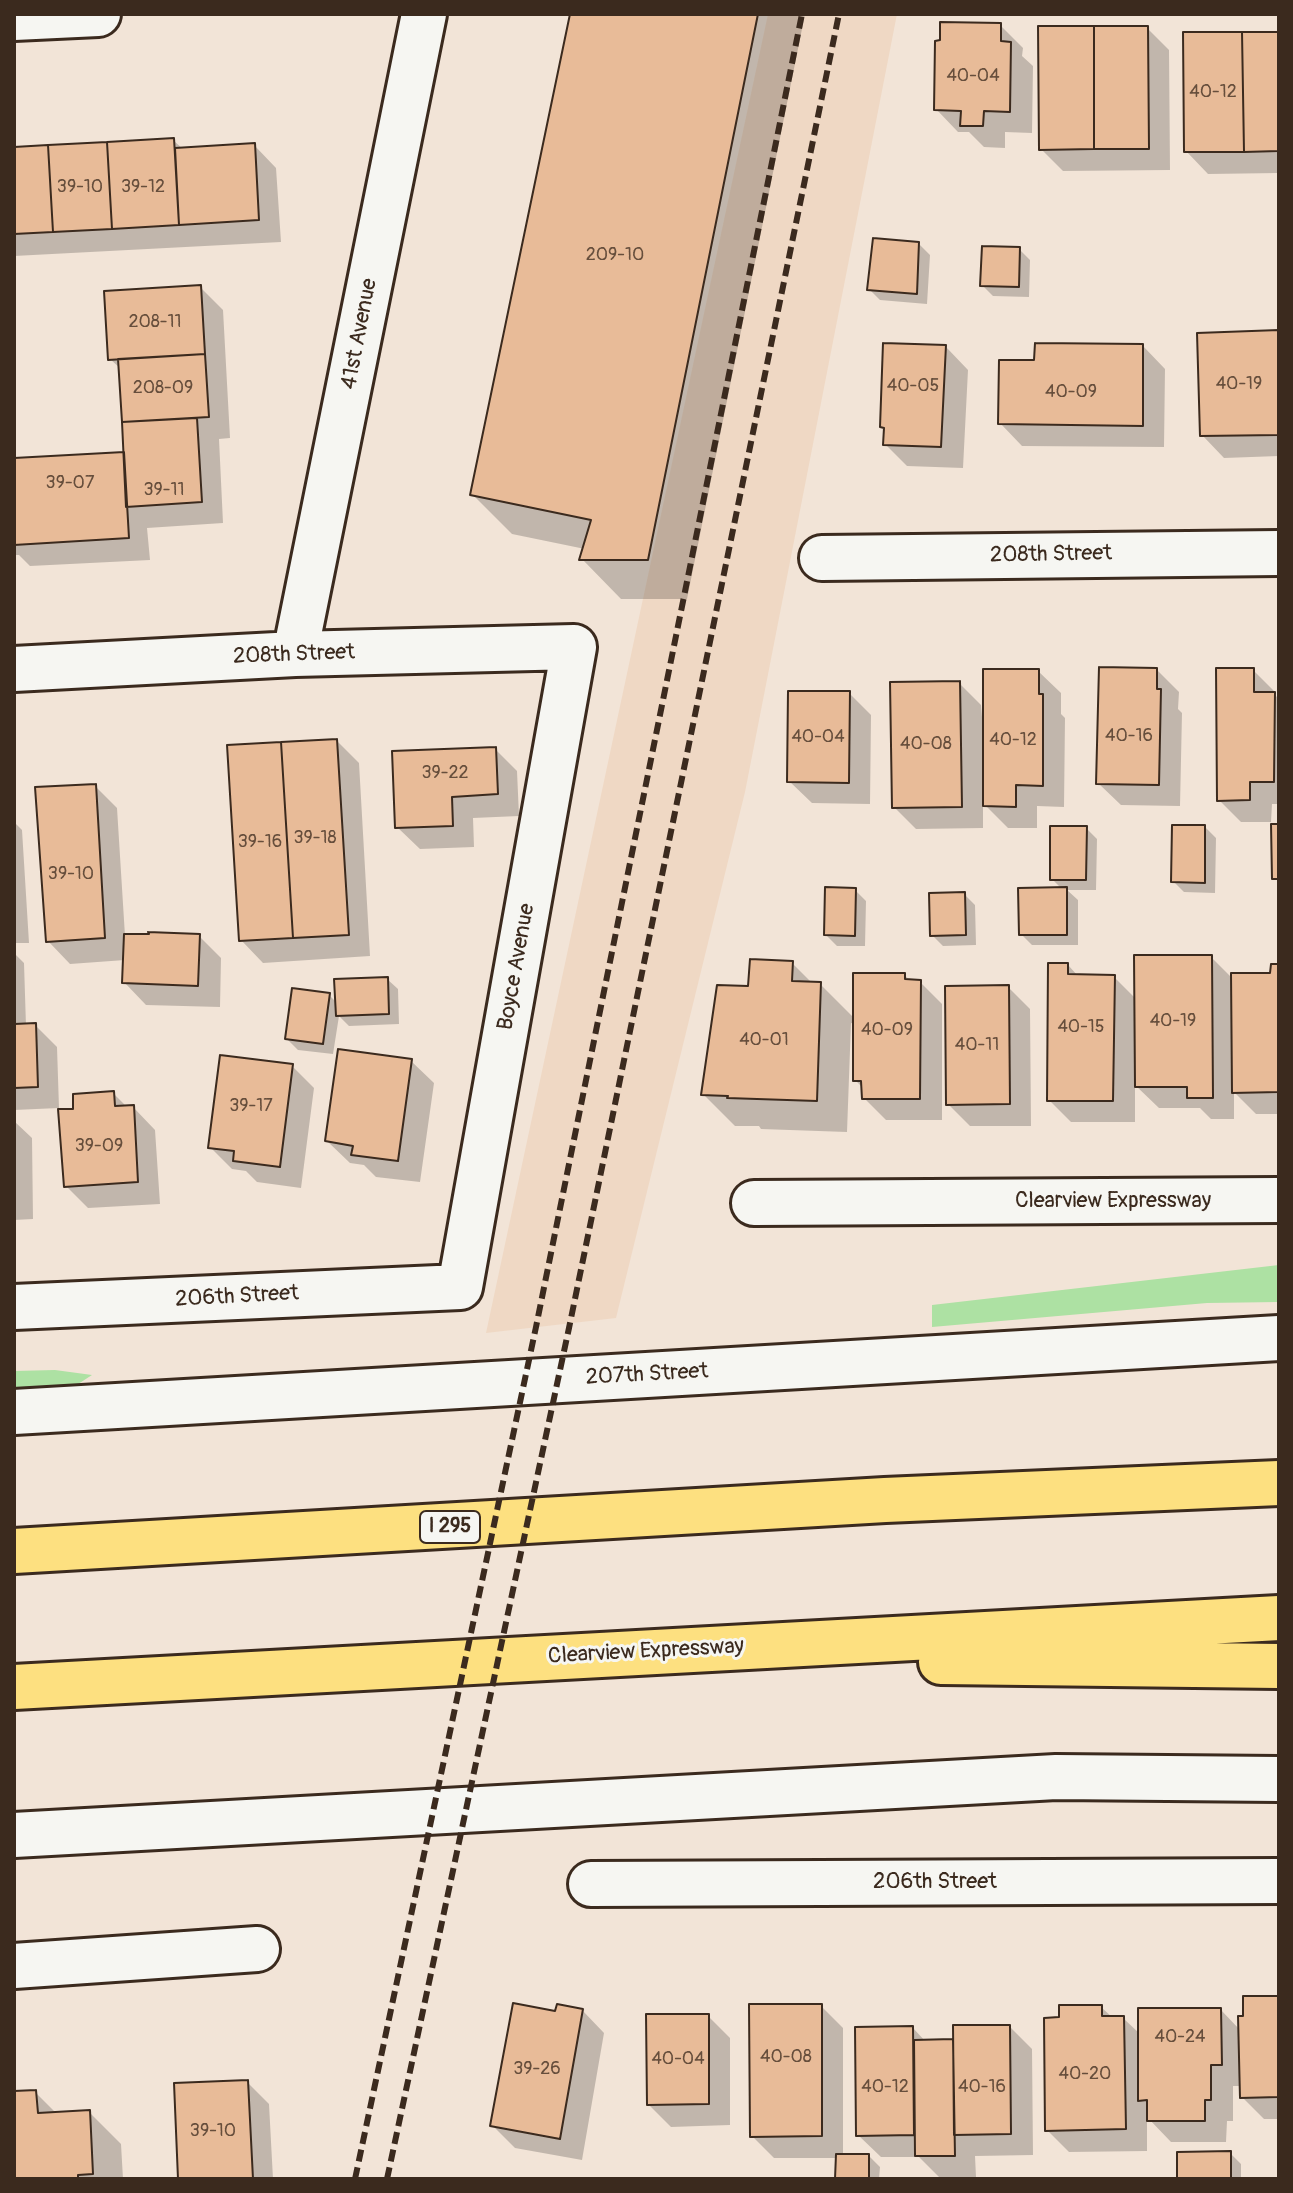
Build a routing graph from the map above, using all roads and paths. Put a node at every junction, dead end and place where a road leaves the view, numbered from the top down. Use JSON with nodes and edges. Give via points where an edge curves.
{"nodes":[{"id":1,"x":98,"y":14,"type":"edge"},
{"id":2,"x":424,"y":14,"type":"edge"},
{"id":3,"x":14,"y":18,"type":"edge"},
{"id":4,"x":1279,"y":553,"type":"edge"},
{"id":5,"x":822,"y":558,"type":"dead end"},
{"id":6,"x":574,"y":647,"type":"joint"},
{"id":7,"x":295,"y":654,"type":"junction"},
{"id":8,"x":14,"y":669,"type":"edge"},
{"id":9,"x":1279,"y":1200,"type":"edge"},
{"id":10,"x":754,"y":1203,"type":"dead end"},
{"id":11,"x":460,"y":1287,"type":"joint"},
{"id":12,"x":14,"y":1307,"type":"edge"},
{"id":13,"x":1279,"y":1338,"type":"edge"},
{"id":14,"x":14,"y":1412,"type":"edge"},
{"id":15,"x":1279,"y":1467,"type":"edge"},
{"id":16,"x":1279,"y":1483,"type":"edge"},
{"id":17,"x":885,"y":1500,"type":"junction"},
{"id":18,"x":14,"y":1551,"type":"edge"},
{"id":19,"x":1279,"y":1618,"type":"edge"},
{"id":20,"x":543,"y":1658,"type":"junction"},
{"id":21,"x":1279,"y":1666,"type":"edge"},
{"id":22,"x":14,"y":1687,"type":"edge"},
{"id":23,"x":1279,"y":1779,"type":"edge"},
{"id":24,"x":14,"y":1835,"type":"edge"},
{"id":25,"x":1279,"y":1881,"type":"edge"},
{"id":26,"x":591,"y":1884,"type":"dead end"},
{"id":27,"x":257,"y":1949,"type":"dead end"},
{"id":28,"x":14,"y":1966,"type":"edge"}],
"edges":[{"from":1,"to":3,"type":"street"},
{"from":2,"to":7,"type":"street","name":"41st Avenue"},
{"from":4,"to":5,"type":"street","name":"208th Street"},
{"from":6,"to":7,"type":"street","name":"208th Street"},
{"from":6,"to":11,"type":"street","name":"Boyce Avenue"},
{"from":7,"to":8,"type":"street","name":"208th Street"},
{"from":9,"to":10,"type":"street","name":"Clearview Expressway"},
{"from":11,"to":12,"type":"street","name":"206th Street"},
{"from":13,"to":14,"type":"street","name":"207th Street"},
{"from":15,"to":17,"type":"highway"},
{"from":16,"to":17,"type":"highway","number":"I 295"},
{"from":17,"to":18,"type":"highway","number":"I 295"},
{"from":19,"to":20,"type":"highway","name":"Clearview Expressway"},
{"from":20,"to":21,"type":"highway"},
{"from":20,"to":22,"type":"highway","name":"Clearview Expressway"},
{"from":23,"to":24,"type":"street","via":[[1056,1777]]},
{"from":25,"to":26,"type":"street","name":"206th Street"},
{"from":27,"to":28,"type":"street"}]}
